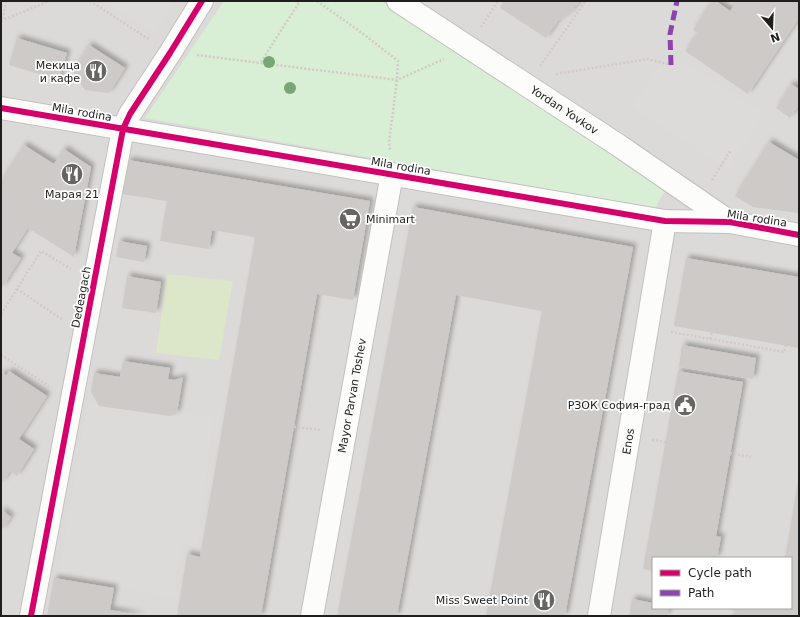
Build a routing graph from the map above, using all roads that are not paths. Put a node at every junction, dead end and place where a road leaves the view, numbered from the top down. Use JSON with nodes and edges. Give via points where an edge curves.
{"nodes":[{"id":1,"x":202,"y":1,"type":"edge"},
{"id":2,"x":398,"y":1,"type":"edge"},
{"id":3,"x":1,"y":108,"type":"edge"},
{"id":4,"x":123,"y":129,"type":"junction"},
{"id":5,"x":392,"y":174,"type":"junction"},
{"id":6,"x":666,"y":220,"type":"junction"},
{"id":7,"x":730,"y":222,"type":"junction"},
{"id":8,"x":799,"y":235,"type":"edge"},
{"id":9,"x":30,"y":616,"type":"edge"},
{"id":10,"x":312,"y":616,"type":"edge"},
{"id":11,"x":599,"y":616,"type":"edge"}],
"edges":[{"from":1,"to":4,"type":"street","name":"Dedeagach"},
{"from":2,"to":7,"type":"street","name":"Yordan Yovkov","via":[[618,145]]},
{"from":3,"to":4,"type":"street","name":"Mila rodina"},
{"from":4,"to":5,"type":"street","name":"Mila rodina"},
{"from":4,"to":9,"type":"street","name":"Dedeagach"},
{"from":5,"to":6,"type":"street","name":"Mila rodina"},
{"from":5,"to":10,"type":"street","name":"Mayor Parvan Toshev"},
{"from":6,"to":7,"type":"street","name":"Mila rodina"},
{"from":6,"to":11,"type":"street","name":"Enos"},
{"from":7,"to":8,"type":"street","name":"Mila rodina"}]}
